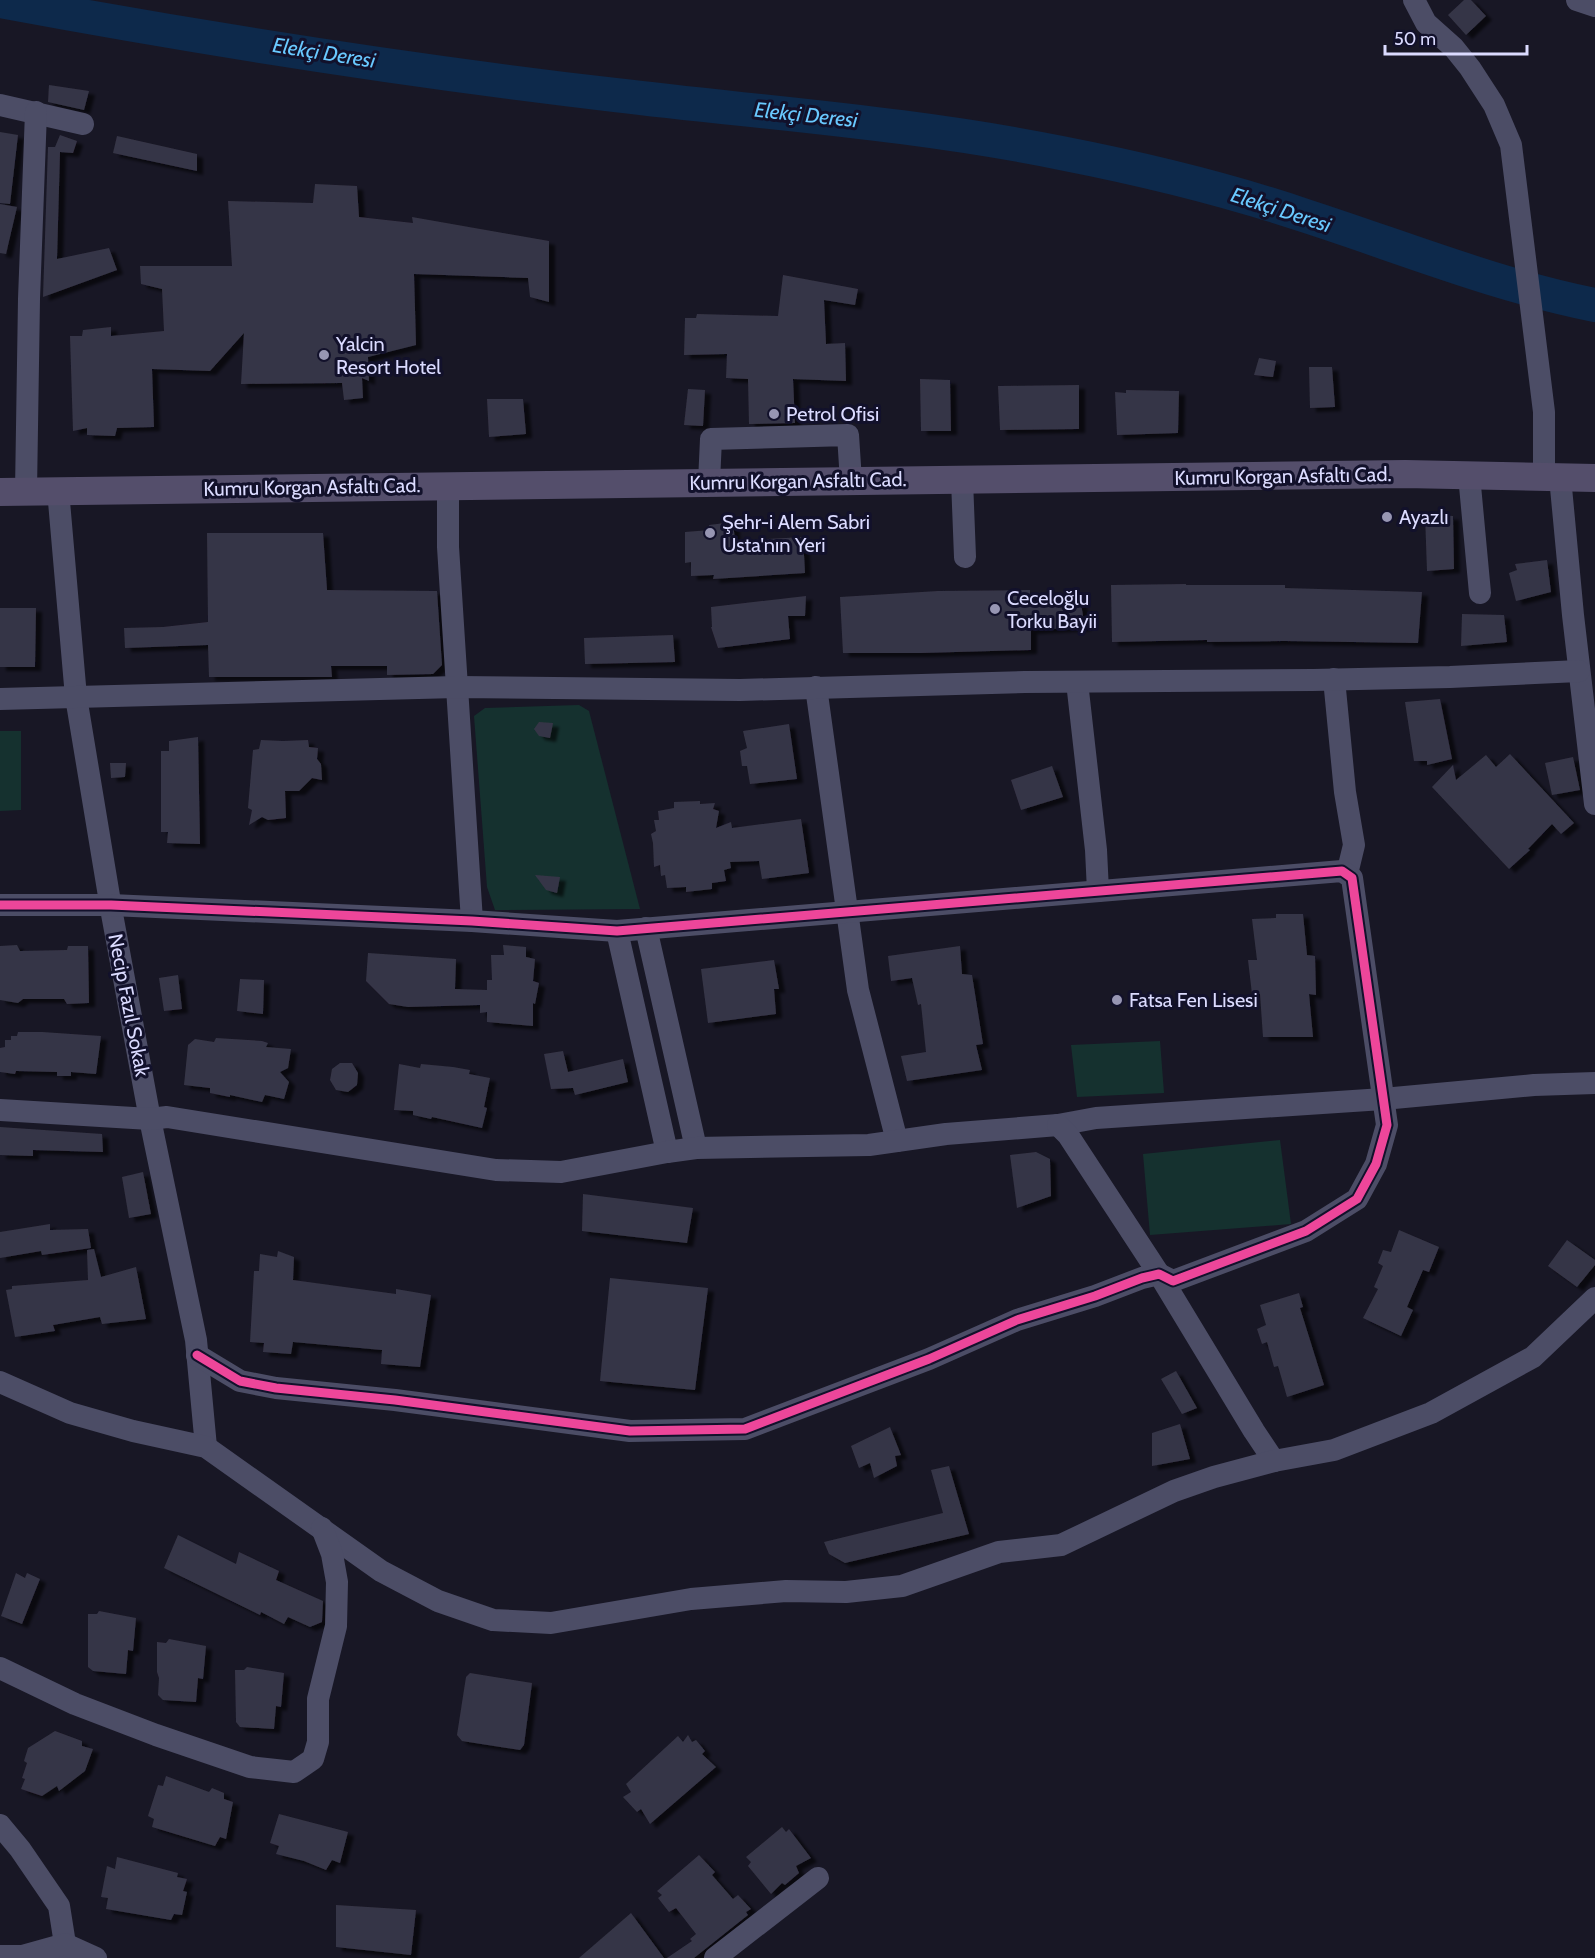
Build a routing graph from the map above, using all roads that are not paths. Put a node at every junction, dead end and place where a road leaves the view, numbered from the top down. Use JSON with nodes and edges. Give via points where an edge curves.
{"nodes":[{"id":1,"x":1414,"y":0,"type":"edge"},
{"id":2,"x":1577,"y":0,"type":"edge"},
{"id":3,"x":1595,"y":6,"type":"edge"},
{"id":4,"x":0,"y":105,"type":"edge"},
{"id":5,"x":36,"y":112,"type":"junction"},
{"id":6,"x":83,"y":124,"type":"dead end"},
{"id":7,"x":1469,"y":475,"type":"junction"},
{"id":8,"x":1552,"y":476,"type":"junction"},
{"id":9,"x":1595,"y":478,"type":"edge"},
{"id":10,"x":962,"y":480,"type":"junction"},
{"id":11,"x":851,"y":481,"type":"junction"},
{"id":12,"x":709,"y":482,"type":"junction"},
{"id":13,"x":448,"y":486,"type":"junction"},
{"id":14,"x":58,"y":490,"type":"junction"},
{"id":15,"x":13,"y":491,"type":"edge"},
{"id":16,"x":965,"y":557,"type":"dead end"},
{"id":17,"x":1480,"y":593,"type":"dead end"},
{"id":18,"x":1579,"y":670,"type":"junction"},
{"id":19,"x":1334,"y":679,"type":"junction"},
{"id":20,"x":1077,"y":682,"type":"junction"},
{"id":21,"x":457,"y":687,"type":"junction"},
{"id":22,"x":816,"y":687,"type":"junction"},
{"id":23,"x":76,"y":697,"type":"junction"},
{"id":24,"x":0,"y":699,"type":"edge"},
{"id":25,"x":1595,"y":804,"type":"edge"},
{"id":26,"x":1347,"y":874,"type":"junction"},
{"id":27,"x":1098,"y":891,"type":"junction"},
{"id":28,"x":0,"y":905,"type":"edge"},
{"id":29,"x":111,"y":905,"type":"junction"},
{"id":30,"x":848,"y":912,"type":"junction"},
{"id":31,"x":472,"y":921,"type":"junction"},
{"id":32,"x":646,"y":928,"type":"junction"},
{"id":33,"x":617,"y":931,"type":"junction"},
{"id":34,"x":1595,"y":1083,"type":"edge"},
{"id":35,"x":1383,"y":1099,"type":"junction"},
{"id":36,"x":0,"y":1110,"type":"edge"},
{"id":37,"x":150,"y":1119,"type":"junction"},
{"id":38,"x":1058,"y":1125,"type":"junction"},
{"id":39,"x":897,"y":1141,"type":"junction"},
{"id":40,"x":696,"y":1148,"type":"junction"},
{"id":41,"x":667,"y":1152,"type":"junction"},
{"id":42,"x":1158,"y":1274,"type":"junction"},
{"id":43,"x":1595,"y":1298,"type":"edge"},
{"id":44,"x":197,"y":1355,"type":"junction"},
{"id":45,"x":0,"y":1382,"type":"edge"},
{"id":46,"x":206,"y":1447,"type":"junction"},
{"id":47,"x":1274,"y":1461,"type":"junction"},
{"id":48,"x":322,"y":1528,"type":"junction"},
{"id":49,"x":0,"y":1668,"type":"edge"},
{"id":50,"x":0,"y":1825,"type":"edge"},
{"id":51,"x":818,"y":1878,"type":"dead end"},
{"id":52,"x":64,"y":1951,"type":"edge"},
{"id":53,"x":0,"y":1956,"type":"edge"},
{"id":54,"x":96,"y":1958,"type":"edge"},
{"id":55,"x":715,"y":1958,"type":"edge"}],
"edges":[{"from":1,"to":8,"type":"street","via":[[1425,23],[1470,68],[1494,105],[1511,145]]},
{"from":2,"to":3,"type":"street"},
{"from":4,"to":5,"type":"street"},
{"from":5,"to":6,"type":"street"},
{"from":5,"to":15,"type":"street","via":[[29,311]]},
{"from":7,"to":8,"type":"main road","name":"Kumru Korgan Asfaltı Cad."},
{"from":7,"to":10,"type":"main road","name":"Kumru Korgan Asfaltı Cad."},
{"from":7,"to":17,"type":"street"},
{"from":8,"to":9,"type":"main road","name":"Kumru Korgan Asfaltı Cad."},
{"from":8,"to":18,"type":"street"},
{"from":10,"to":11,"type":"main road","name":"Kumru Korgan Asfaltı Cad."},
{"from":10,"to":16,"type":"street"},
{"from":11,"to":12,"type":"main road","name":"Kumru Korgan Asfaltı Cad."},
{"from":11,"to":12,"type":"street","via":[[848,435],[711,439]]},
{"from":12,"to":13,"type":"main road","name":"Kumru Korgan Asfaltı Cad."},
{"from":13,"to":14,"type":"main road","name":"Kumru Korgan Asfaltı Cad."},
{"from":13,"to":21,"type":"street"},
{"from":14,"to":15,"type":"main road","name":"Kumru Korgan Asfaltı Cad."},
{"from":14,"to":23,"type":"street","name":"Necip Fazıl Sokak"},
{"from":18,"to":19,"type":"street"},
{"from":18,"to":25,"type":"street"},
{"from":19,"to":20,"type":"street"},
{"from":19,"to":26,"type":"street","via":[[1354,845]]},
{"from":20,"to":22,"type":"street"},
{"from":20,"to":27,"type":"street"},
{"from":21,"to":22,"type":"street"},
{"from":21,"to":23,"type":"street"},
{"from":21,"to":31,"type":"street"},
{"from":22,"to":30,"type":"street"},
{"from":23,"to":24,"type":"street"},
{"from":23,"to":29,"type":"street","name":"Necip Fazıl Sokak"},
{"from":26,"to":27,"type":"street"},
{"from":26,"to":35,"type":"street","via":[[1352,878]]},
{"from":27,"to":30,"type":"street"},
{"from":28,"to":29,"type":"street"},
{"from":29,"to":31,"type":"street"},
{"from":29,"to":37,"type":"street","name":"Necip Fazıl Sokak"},
{"from":30,"to":32,"type":"street"},
{"from":30,"to":39,"type":"street","via":[[858,990]]},
{"from":31,"to":33,"type":"street"},
{"from":32,"to":33,"type":"street"},
{"from":32,"to":40,"type":"street"},
{"from":33,"to":41,"type":"street"},
{"from":34,"to":35,"type":"street"},
{"from":35,"to":38,"type":"street","via":[[1096,1118]]},
{"from":35,"to":42,"type":"street","via":[[1387,1125],[1376,1164],[1357,1199],[1306,1231],[1173,1281]]},
{"from":36,"to":37,"type":"street"},
{"from":37,"to":41,"type":"street","via":[[167,1117],[496,1170],[561,1172]]},
{"from":37,"to":44,"type":"street","name":"Necip Fazıl Sokak"},
{"from":38,"to":39,"type":"street"},
{"from":38,"to":42,"type":"street"},
{"from":39,"to":40,"type":"street","via":[[869,1145]]},
{"from":40,"to":41,"type":"street"},
{"from":42,"to":44,"type":"street","via":[[1017,1320],[929,1359],[745,1429],[630,1431],[276,1388],[240,1381]]},
{"from":42,"to":47,"type":"street"},
{"from":43,"to":47,"type":"street","via":[[1533,1357],[1431,1413],[1334,1450]]},
{"from":44,"to":46,"type":"street","name":"Necip Fazıl Sokak"},
{"from":45,"to":46,"type":"street","via":[[70,1413]]},
{"from":46,"to":48,"type":"street"},
{"from":47,"to":48,"type":"street","via":[[1174,1491],[1061,1545],[999,1552],[902,1586],[691,1599],[551,1623],[493,1620],[438,1601],[381,1571]]},
{"from":48,"to":49,"type":"street","via":[[337,1582],[336,1626],[318,1699],[318,1742],[313,1759],[294,1772],[250,1767],[156,1735],[75,1704]]},
{"from":50,"to":52,"type":"street","via":[[59,1906]]},
{"from":51,"to":55,"type":"street"},
{"from":52,"to":53,"type":"street"},
{"from":52,"to":54,"type":"street"}]}
